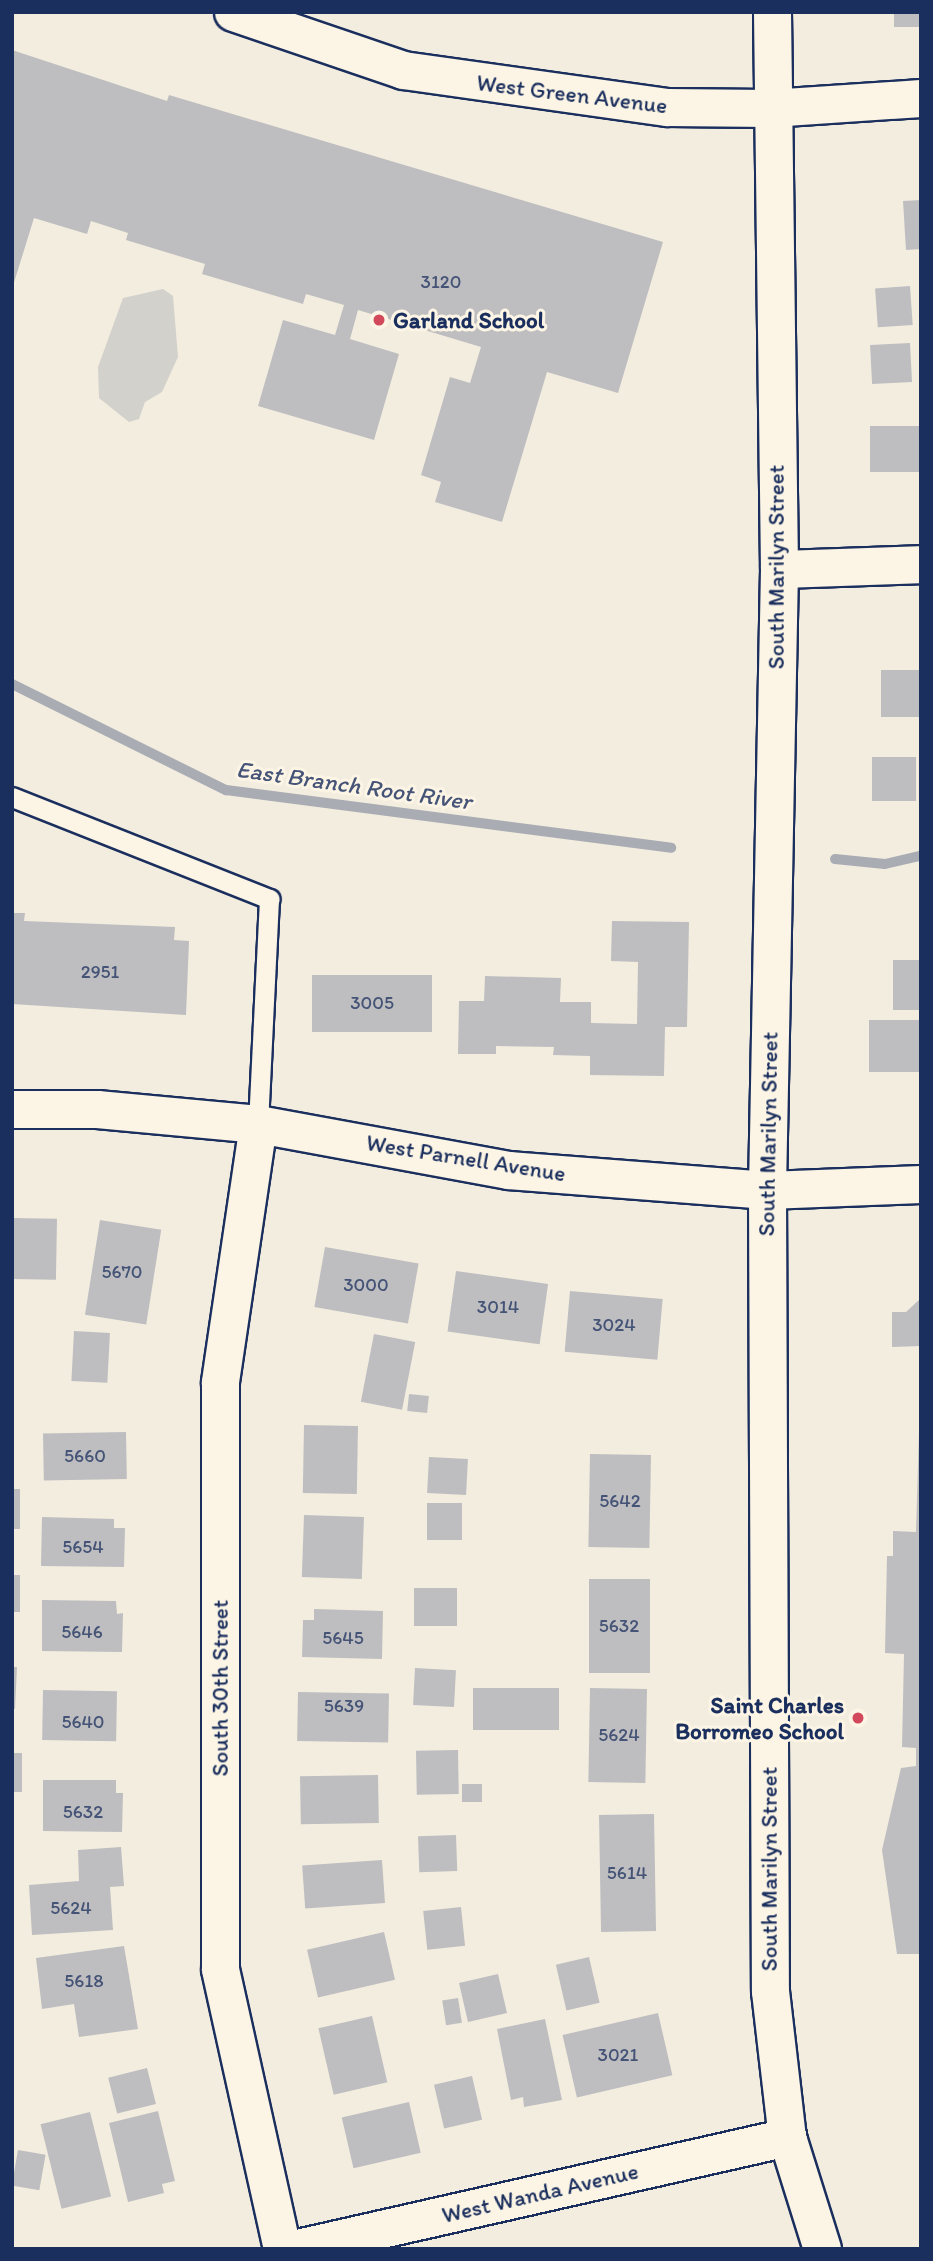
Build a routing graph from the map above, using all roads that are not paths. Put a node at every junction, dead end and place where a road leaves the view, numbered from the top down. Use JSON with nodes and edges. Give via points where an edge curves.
{"nodes":[{"id":1,"x":233,"y":12,"type":"edge"},
{"id":2,"x":772,"y":12,"type":"edge"},
{"id":3,"x":921,"y":97,"type":"edge"},
{"id":4,"x":770,"y":108,"type":"junction"},
{"id":5,"x":921,"y":564,"type":"edge"},
{"id":6,"x":779,"y":569,"type":"junction"},
{"id":7,"x":12,"y":797,"type":"edge"},
{"id":8,"x":12,"y":1109,"type":"edge"},
{"id":9,"x":258,"y":1124,"type":"junction"},
{"id":10,"x":921,"y":1184,"type":"edge"},
{"id":11,"x":766,"y":1190,"type":"junction"},
{"id":12,"x":787,"y":2137,"type":"junction"},
{"id":13,"x":282,"y":2249,"type":"edge"},
{"id":14,"x":293,"y":2249,"type":"edge"},
{"id":15,"x":821,"y":2249,"type":"edge"}],
"edges":[{"from":1,"to":4,"type":"street","name":"West Green Avenue","via":[[403,70],[667,107]]},
{"from":2,"to":4,"type":"street","name":"South Marilyn Street"},
{"from":3,"to":4,"type":"street","name":"West Green Avenue"},
{"from":4,"to":6,"type":"street","name":"South Marilyn Street"},
{"from":5,"to":6,"type":"street"},
{"from":6,"to":11,"type":"street","name":"South Marilyn Street"},
{"from":7,"to":9,"type":"lane","via":[[269,899]]},
{"from":8,"to":9,"type":"street","name":"West Parnell Avenue","via":[[97,1109]]},
{"from":9,"to":11,"type":"street","name":"West Parnell Avenue","via":[[508,1170]]},
{"from":9,"to":13,"type":"street","name":"South 30th Street","via":[[220,1382],[220,1969]]},
{"from":10,"to":11,"type":"street","name":"West Parnell Avenue"},
{"from":11,"to":12,"type":"street","name":"South Marilyn Street","via":[[770,1991]]},
{"from":12,"to":14,"type":"street","name":"West Wanda Avenue"},
{"from":12,"to":15,"type":"street","name":"South Marilyn Street"}]}
